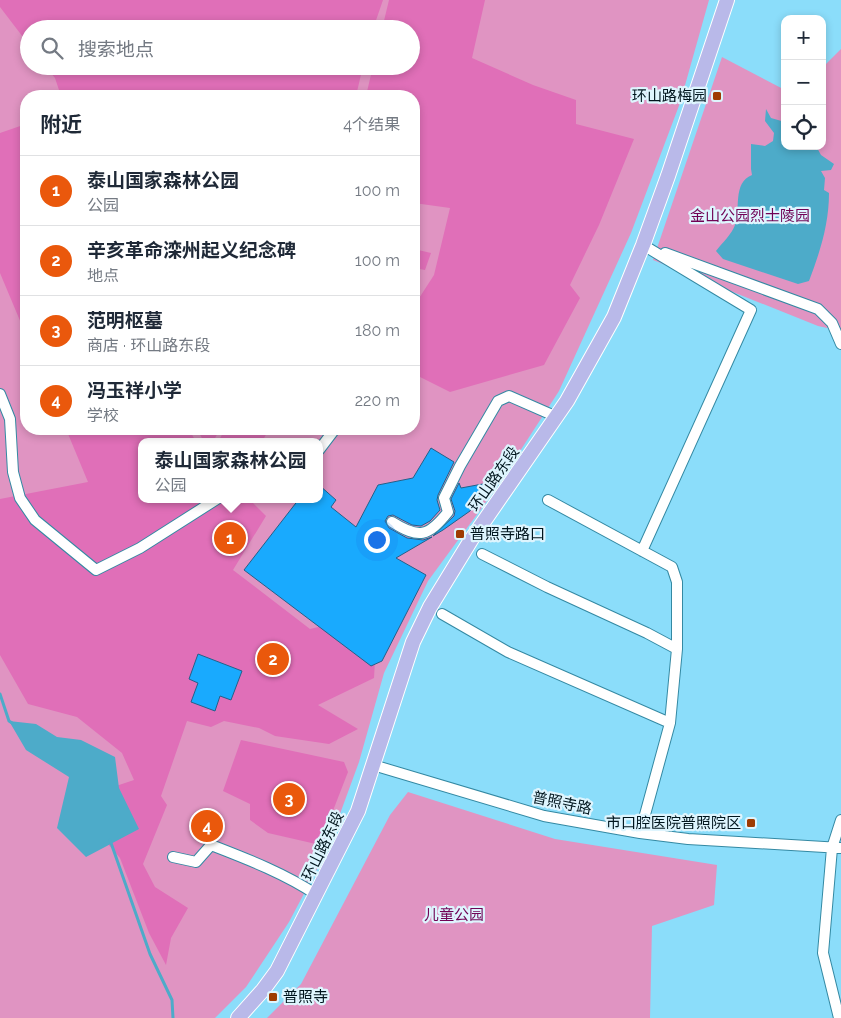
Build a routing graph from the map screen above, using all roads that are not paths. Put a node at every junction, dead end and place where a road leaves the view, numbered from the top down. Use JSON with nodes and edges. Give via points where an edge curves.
{"nodes":[{"id":1,"x":727,"y":0,"type":"edge"},
{"id":2,"x":643,"y":245,"type":"junction"},
{"id":3,"x":841,"y":344,"type":"edge"},
{"id":4,"x":0,"y":394,"type":"edge"},
{"id":5,"x":556,"y":417,"type":"junction"},
{"id":6,"x":548,"y":500,"type":"dead end"},
{"id":7,"x":211,"y":503,"type":"edge"},
{"id":8,"x":392,"y":522,"type":"dead end"},
{"id":9,"x":642,"y":550,"type":"junction"},
{"id":10,"x":482,"y":554,"type":"dead end"},
{"id":11,"x":442,"y":614,"type":"dead end"},
{"id":12,"x":678,"y":649,"type":"junction"},
{"id":13,"x":670,"y":723,"type":"junction"},
{"id":14,"x":373,"y":765,"type":"junction"},
{"id":15,"x":841,"y":820,"type":"edge"},
{"id":16,"x":640,"y":833,"type":"junction"},
{"id":17,"x":836,"y":848,"type":"edge"},
{"id":18,"x":173,"y":857,"type":"dead end"},
{"id":19,"x":317,"y":895,"type":"junction"},
{"id":20,"x":238,"y":1018,"type":"edge"},
{"id":21,"x":839,"y":1018,"type":"edge"}],
"edges":[{"from":1,"to":2,"type":"main road","name":"环山路东段"},
{"from":2,"to":3,"type":"street","via":[[818,309],[832,323]]},
{"from":2,"to":5,"type":"main road","name":"环山路东段","via":[[614,317]]},
{"from":2,"to":9,"type":"street","via":[[751,310]]},
{"from":4,"to":7,"type":"street","via":[[10,419],[13,472],[20,498],[35,520],[96,570],[140,548]]},
{"from":5,"to":8,"type":"street","via":[[509,396],[498,401],[444,498],[448,512],[436,527],[417,534]]},
{"from":5,"to":14,"type":"main road","name":"环山路东段","via":[[471,540],[430,607],[410,651]]},
{"from":6,"to":9,"type":"street"},
{"from":9,"to":12,"type":"street","via":[[672,567],[677,582]]},
{"from":10,"to":12,"type":"street"},
{"from":11,"to":13,"type":"street","via":[[508,652]]},
{"from":12,"to":13,"type":"street"},
{"from":13,"to":16,"type":"street"},
{"from":14,"to":16,"type":"street","name":"普照寺路","via":[[544,816]]},
{"from":14,"to":19,"type":"main road","name":"环山路东段","via":[[358,811]]},
{"from":15,"to":17,"type":"street"},
{"from":16,"to":17,"type":"street","name":"普照寺路"},
{"from":17,"to":21,"type":"street","via":[[823,953]]},
{"from":18,"to":19,"type":"street","via":[[196,862],[211,845],[248,859]]},
{"from":19,"to":20,"type":"main road","name":"环山路东段","via":[[277,971]]}]}
